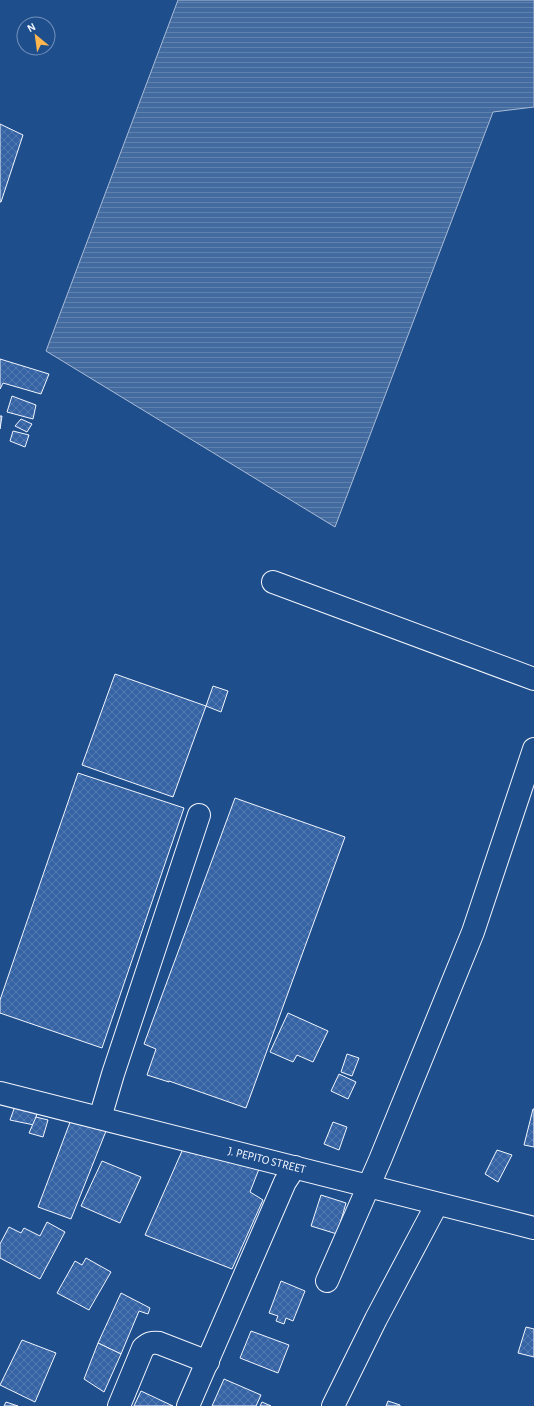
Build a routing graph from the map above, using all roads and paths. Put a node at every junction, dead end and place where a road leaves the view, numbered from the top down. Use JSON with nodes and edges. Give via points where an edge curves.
{"nodes":[{"id":1,"x":273,"y":582,"type":"dead end"},
{"id":2,"x":534,"y":679,"type":"edge"},
{"id":3,"x":534,"y":749,"type":"edge"},
{"id":4,"x":199,"y":815,"type":"dead end"},
{"id":5,"x":4,"y":1100,"type":"edge"},
{"id":6,"x":100,"y":1118,"type":"junction"},
{"id":7,"x":295,"y":1167,"type":"junction"},
{"id":8,"x":369,"y":1186,"type":"junction"},
{"id":9,"x":437,"y":1204,"type":"junction"},
{"id":10,"x":534,"y":1228,"type":"edge"},
{"id":11,"x":327,"y":1282,"type":"dead end"},
{"id":12,"x":208,"y":1362,"type":"junction"},
{"id":13,"x":119,"y":1406,"type":"edge"},
{"id":14,"x":188,"y":1406,"type":"edge"},
{"id":15,"x":333,"y":1406,"type":"edge"}],
"edges":[{"from":1,"to":2,"type":"street"},
{"from":3,"to":8,"type":"street","via":[[473,932]]},
{"from":4,"to":6,"type":"street"},
{"from":5,"to":6,"type":"street","name":"J. PEPITO STREET"},
{"from":6,"to":7,"type":"street","name":"J. PEPITO STREET"},
{"from":7,"to":8,"type":"street","name":"J. PEPITO STREET"},
{"from":7,"to":12,"type":"street","via":[[285,1182]]},
{"from":8,"to":9,"type":"street","name":"J. PEPITO STREET"},
{"from":8,"to":11,"type":"street"},
{"from":9,"to":10,"type":"street","name":"J. PEPITO STREET"},
{"from":9,"to":15,"type":"street"},
{"from":12,"to":13,"type":"street","via":[[159,1343],[148,1344],[143,1348]]},
{"from":12,"to":14,"type":"street"}]}
